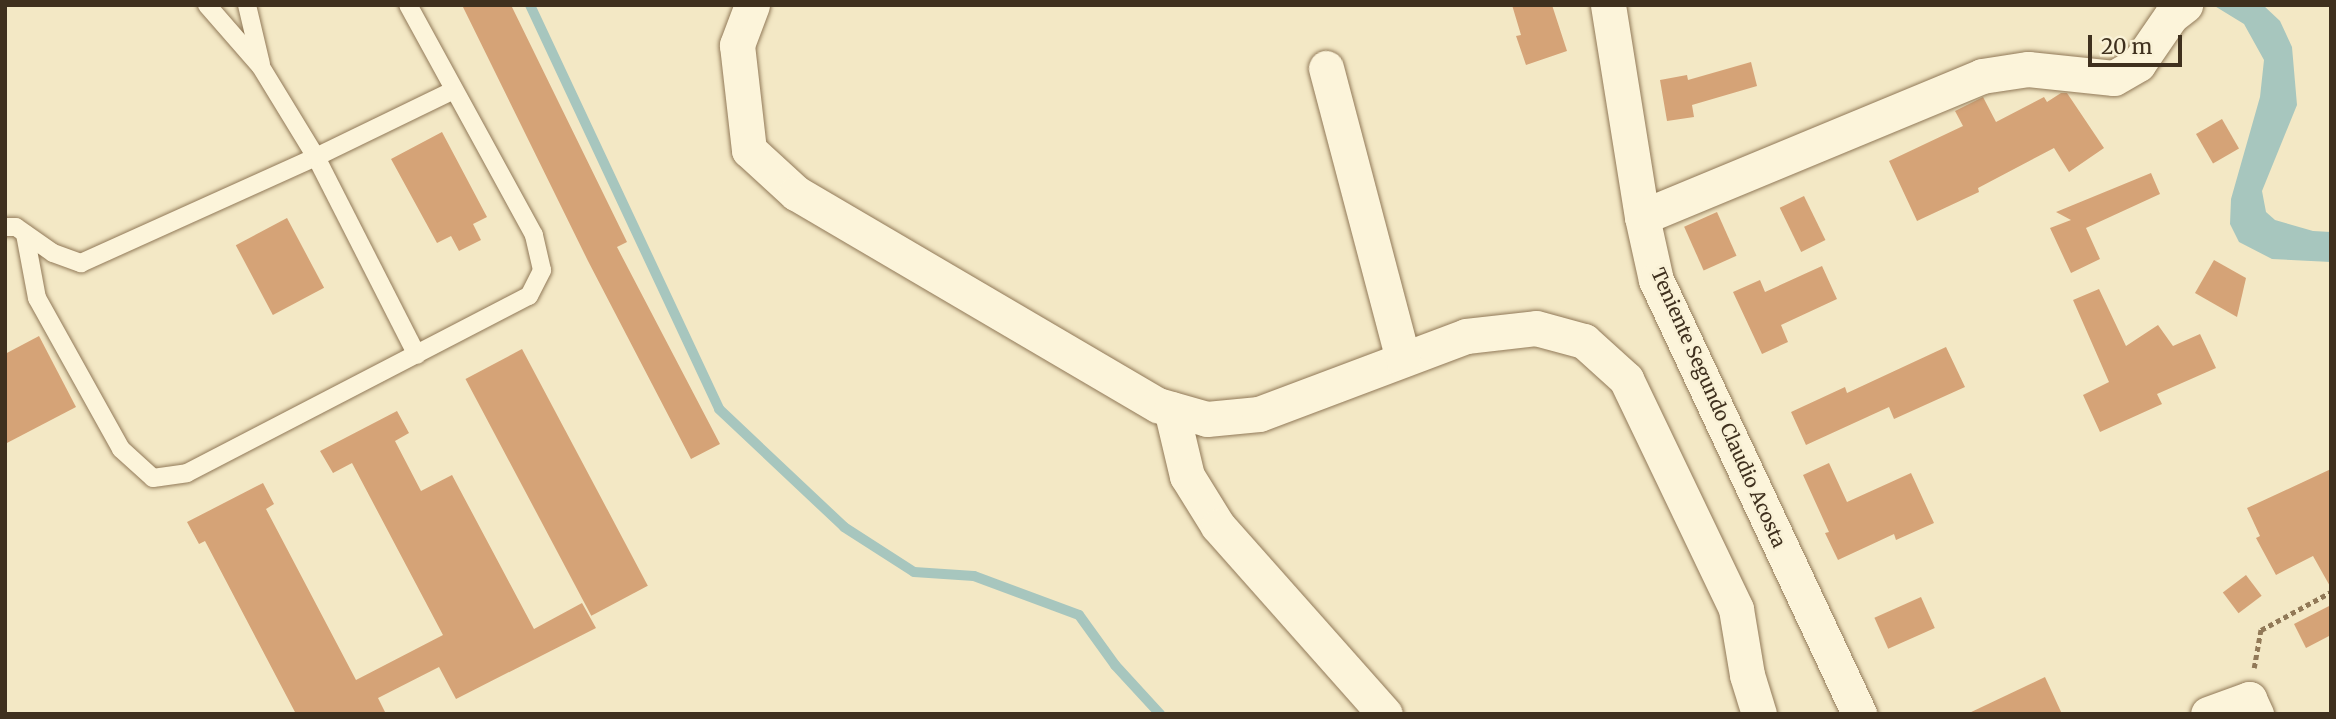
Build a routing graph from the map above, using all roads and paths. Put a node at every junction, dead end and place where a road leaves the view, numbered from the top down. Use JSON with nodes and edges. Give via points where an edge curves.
{"nodes":[{"id":1,"x":207,"y":5,"type":"edge"},
{"id":2,"x":247,"y":5,"type":"edge"},
{"id":3,"x":408,"y":5,"type":"edge"},
{"id":4,"x":752,"y":5,"type":"edge"},
{"id":5,"x":1608,"y":5,"type":"edge"},
{"id":6,"x":2185,"y":5,"type":"edge"},
{"id":7,"x":261,"y":67,"type":"junction"},
{"id":8,"x":1326,"y":68,"type":"dead end"},
{"id":9,"x":454,"y":90,"type":"junction"},
{"id":10,"x":316,"y":157,"type":"junction"},
{"id":11,"x":1642,"y":217,"type":"junction"},
{"id":12,"x":5,"y":227,"type":"edge"},
{"id":13,"x":25,"y":234,"type":"junction"},
{"id":14,"x":416,"y":355,"type":"junction"},
{"id":15,"x":1404,"y":359,"type":"junction"},
{"id":16,"x":1171,"y":409,"type":"junction"},
{"id":17,"x":2331,"y":592,"type":"edge"},
{"id":18,"x":2252,"y":706,"type":"edge"},
{"id":19,"x":1385,"y":714,"type":"edge"},
{"id":20,"x":1759,"y":714,"type":"edge"},
{"id":21,"x":1859,"y":714,"type":"edge"},
{"id":22,"x":2208,"y":714,"type":"edge"}],
"edges":[{"from":1,"to":7,"type":"lane"},
{"from":2,"to":7,"type":"lane"},
{"from":3,"to":9,"type":"lane"},
{"from":4,"to":16,"type":"street","via":[[737,45],[749,150],[796,193]]},
{"from":5,"to":11,"type":"street","name":"Teniente Segundo Claudio Acosta"},
{"from":6,"to":11,"type":"street","via":[[2171,16],[2138,64],[2114,78],[2028,69],[1982,76]]},
{"from":7,"to":10,"type":"lane"},
{"from":8,"to":15,"type":"street"},
{"from":9,"to":10,"type":"lane"},
{"from":9,"to":14,"type":"lane","via":[[534,235],[542,270],[529,296]]},
{"from":10,"to":13,"type":"lane","via":[[81,263],[53,253]]},
{"from":10,"to":14,"type":"lane"},
{"from":11,"to":21,"type":"street","name":"Teniente Segundo Claudio Acosta","via":[[1656,280]]},
{"from":12,"to":13,"type":"lane","via":[[16,227]]},
{"from":13,"to":14,"type":"lane","via":[[37,298],[121,449],[153,478],[187,472]]},
{"from":15,"to":16,"type":"street","via":[[1259,414],[1207,419]]},
{"from":15,"to":20,"type":"street","via":[[1466,336],[1536,328],[1584,341],[1626,379],[1736,608]]},
{"from":16,"to":19,"type":"street","via":[[1187,476],[1219,526]]},
{"from":17,"to":18,"type":"path","via":[[2261,630]]},
{"from":18,"to":22,"type":"street"}]}
